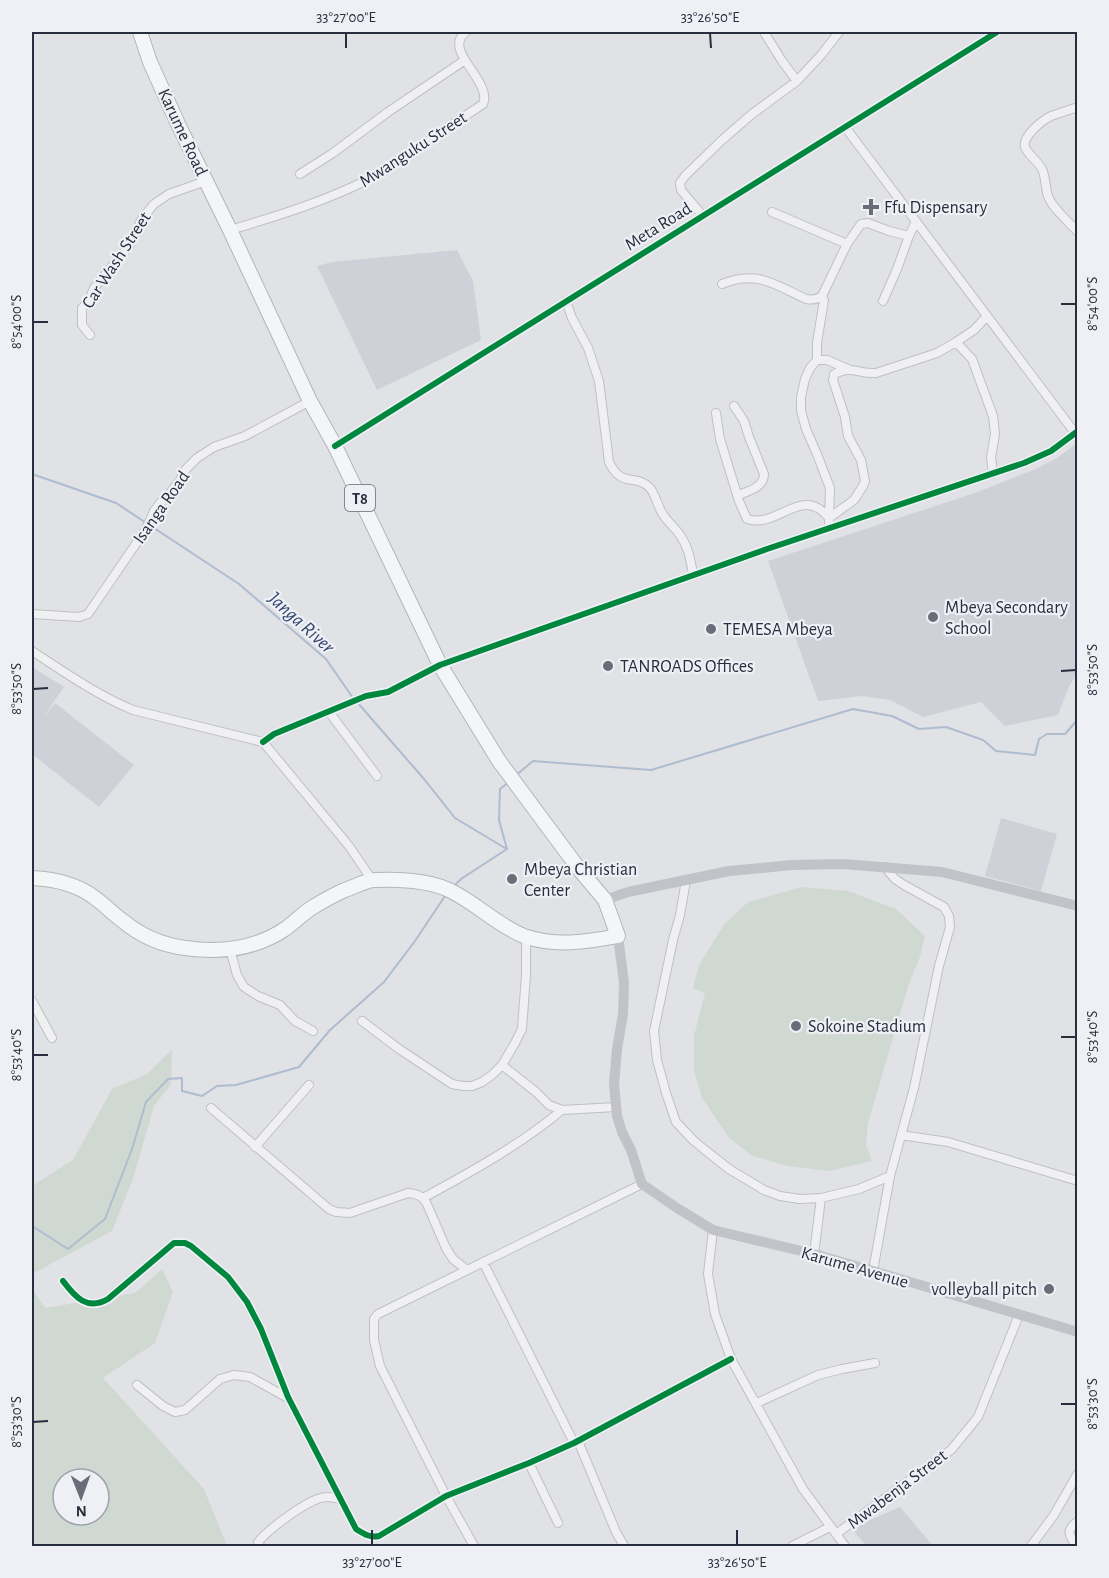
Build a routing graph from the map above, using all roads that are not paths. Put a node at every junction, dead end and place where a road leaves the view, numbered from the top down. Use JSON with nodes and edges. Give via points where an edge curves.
{"nodes":[{"id":1,"x":140,"y":32,"type":"edge"},
{"id":2,"x":466,"y":32,"type":"edge"},
{"id":3,"x":764,"y":32,"type":"edge"},
{"id":4,"x":839,"y":32,"type":"edge"},
{"id":5,"x":997,"y":32,"type":"edge"},
{"id":6,"x":983,"y":36,"type":"edge"},
{"id":7,"x":465,"y":60,"type":"junction"},
{"id":8,"x":797,"y":81,"type":"junction"},
{"id":9,"x":1077,"y":107,"type":"edge"},
{"id":10,"x":845,"y":127,"type":"junction"},
{"id":11,"x":300,"y":174,"type":"dead end"},
{"id":12,"x":206,"y":181,"type":"junction"},
{"id":13,"x":772,"y":212,"type":"dead end"},
{"id":14,"x":703,"y":216,"type":"junction"},
{"id":15,"x":916,"y":221,"type":"junction"},
{"id":16,"x":230,"y":230,"type":"junction"},
{"id":17,"x":1077,"y":232,"type":"edge"},
{"id":18,"x":909,"y":236,"type":"junction"},
{"id":19,"x":846,"y":244,"type":"junction"},
{"id":20,"x":722,"y":284,"type":"dead end"},
{"id":21,"x":822,"y":296,"type":"junction"},
{"id":22,"x":566,"y":301,"type":"junction"},
{"id":23,"x":883,"y":301,"type":"dead end"},
{"id":24,"x":987,"y":316,"type":"junction"},
{"id":25,"x":90,"y":335,"type":"dead end"},
{"id":26,"x":956,"y":342,"type":"junction"},
{"id":27,"x":817,"y":360,"type":"junction"},
{"id":28,"x":848,"y":369,"type":"junction"},
{"id":29,"x":310,"y":401,"type":"junction"},
{"id":30,"x":734,"y":406,"type":"dead end"},
{"id":31,"x":716,"y":414,"type":"dead end"},
{"id":32,"x":1076,"y":432,"type":"edge"},
{"id":33,"x":335,"y":446,"type":"junction"},
{"id":34,"x":993,"y":474,"type":"junction"},
{"id":35,"x":738,"y":495,"type":"junction"},
{"id":36,"x":829,"y":518,"type":"junction"},
{"id":37,"x":829,"y":528,"type":"junction"},
{"id":38,"x":693,"y":574,"type":"junction"},
{"id":39,"x":32,"y":614,"type":"edge"},
{"id":40,"x":32,"y":651,"type":"edge"},
{"id":41,"x":440,"y":665,"type":"junction"},
{"id":42,"x":329,"y":712,"type":"junction"},
{"id":43,"x":263,"y":742,"type":"junction"},
{"id":44,"x":377,"y":776,"type":"dead end"},
{"id":45,"x":885,"y":867,"type":"junction"},
{"id":46,"x":32,"y":878,"type":"edge"},
{"id":47,"x":372,"y":880,"type":"junction"},
{"id":48,"x":686,"y":880,"type":"junction"},
{"id":49,"x":605,"y":900,"type":"junction"},
{"id":50,"x":1077,"y":906,"type":"edge"},
{"id":51,"x":526,"y":936,"type":"junction"},
{"id":52,"x":618,"y":936,"type":"junction"},
{"id":53,"x":230,"y":949,"type":"junction"},
{"id":54,"x":32,"y":1001,"type":"edge"},
{"id":55,"x":362,"y":1021,"type":"dead end"},
{"id":56,"x":313,"y":1031,"type":"dead end"},
{"id":57,"x":52,"y":1038,"type":"dead end"},
{"id":58,"x":502,"y":1065,"type":"junction"},
{"id":59,"x":309,"y":1085,"type":"dead end"},
{"id":60,"x":616,"y":1107,"type":"junction"},
{"id":61,"x":211,"y":1108,"type":"dead end"},
{"id":62,"x":562,"y":1110,"type":"junction"},
{"id":63,"x":901,"y":1135,"type":"junction"},
{"id":64,"x":255,"y":1147,"type":"junction"},
{"id":65,"x":890,"y":1176,"type":"junction"},
{"id":66,"x":1077,"y":1181,"type":"edge"},
{"id":67,"x":642,"y":1184,"type":"junction"},
{"id":68,"x":423,"y":1198,"type":"junction"},
{"id":69,"x":821,"y":1198,"type":"junction"},
{"id":70,"x":713,"y":1230,"type":"junction"},
{"id":71,"x":814,"y":1254,"type":"junction"},
{"id":72,"x":483,"y":1262,"type":"junction"},
{"id":73,"x":467,"y":1270,"type":"junction"},
{"id":74,"x":873,"y":1270,"type":"junction"},
{"id":75,"x":63,"y":1281,"type":"dead end"},
{"id":76,"x":1019,"y":1315,"type":"junction"},
{"id":77,"x":1077,"y":1332,"type":"edge"},
{"id":78,"x":730,"y":1359,"type":"junction"},
{"id":79,"x":875,"y":1363,"type":"dead end"},
{"id":80,"x":137,"y":1385,"type":"dead end"},
{"id":81,"x":290,"y":1399,"type":"junction"},
{"id":82,"x":756,"y":1403,"type":"junction"},
{"id":83,"x":576,"y":1442,"type":"junction"},
{"id":84,"x":529,"y":1463,"type":"junction"},
{"id":85,"x":1077,"y":1473,"type":"edge"},
{"id":86,"x":446,"y":1496,"type":"junction"},
{"id":87,"x":340,"y":1499,"type":"junction"},
{"id":88,"x":1077,"y":1521,"type":"edge"},
{"id":89,"x":558,"y":1523,"type":"dead end"},
{"id":90,"x":830,"y":1527,"type":"junction"},
{"id":91,"x":836,"y":1534,"type":"junction"},
{"id":92,"x":260,"y":1546,"type":"edge"},
{"id":93,"x":474,"y":1546,"type":"edge"},
{"id":94,"x":624,"y":1546,"type":"edge"},
{"id":95,"x":792,"y":1546,"type":"edge"},
{"id":96,"x":845,"y":1546,"type":"edge"},
{"id":97,"x":1031,"y":1546,"type":"edge"},
{"id":98,"x":1076,"y":1546,"type":"edge"}],
"edges":[{"from":1,"to":12,"type":"highway","name":"Karume Road","number":"T8","via":[[150,62]]},
{"from":2,"to":7,"type":"street","via":[[459,44]]},
{"from":3,"to":8,"type":"street"},
{"from":4,"to":8,"type":"street"},
{"from":5,"to":6,"type":"street","name":"Meta Road"},
{"from":6,"to":10,"type":"street","name":"Meta Road"},
{"from":7,"to":11,"type":"street"},
{"from":7,"to":16,"type":"street","name":"Mwanguku Street","via":[[484,90],[483,104],[362,183]]},
{"from":8,"to":14,"type":"street","via":[[721,141],[680,183],[681,190]]},
{"from":9,"to":17,"type":"street","via":[[1040,124],[1032,131],[1025,148],[1039,162],[1048,197]]},
{"from":10,"to":14,"type":"street","name":"Meta Road"},
{"from":10,"to":15,"type":"street"},
{"from":12,"to":16,"type":"highway","name":"Karume Road","number":"T8"},
{"from":12,"to":25,"type":"street","name":"Car Wash Street","via":[[164,196],[144,215],[129,246],[82,308],[82,325]]},
{"from":13,"to":19,"type":"street"},
{"from":14,"to":22,"type":"street","name":"Meta Road"},
{"from":15,"to":18,"type":"street"},
{"from":15,"to":24,"type":"street"},
{"from":16,"to":29,"type":"highway","number":"T8"},
{"from":18,"to":19,"type":"street","via":[[864,222]]},
{"from":18,"to":23,"type":"street"},
{"from":19,"to":21,"type":"street"},
{"from":20,"to":21,"type":"street","via":[[753,277],[806,299]]},
{"from":21,"to":27,"type":"street"},
{"from":22,"to":33,"type":"street","name":"Meta Road"},
{"from":22,"to":38,"type":"street","via":[[599,381],[609,462],[614,473],[651,489],[666,519],[686,544]]},
{"from":24,"to":26,"type":"street"},
{"from":24,"to":32,"type":"street"},
{"from":26,"to":28,"type":"street","via":[[937,353],[876,373]]},
{"from":26,"to":34,"type":"street","via":[[972,359],[993,416]]},
{"from":27,"to":28,"type":"street"},
{"from":27,"to":36,"type":"street","via":[[805,379],[801,411],[830,488]]},
{"from":28,"to":36,"type":"street","via":[[834,374],[833,380],[865,481],[854,500]]},
{"from":29,"to":33,"type":"highway","number":"T8"},
{"from":29,"to":39,"type":"street","name":"Isanga Road","via":[[197,458],[154,512],[88,614]]},
{"from":30,"to":35,"type":"street","via":[[744,421],[765,478],[755,488]]},
{"from":31,"to":35,"type":"street"},
{"from":32,"to":34,"type":"street","via":[[1051,451]]},
{"from":33,"to":41,"type":"highway","number":"T8"},
{"from":34,"to":37,"type":"street"},
{"from":35,"to":36,"type":"street","via":[[749,520],[763,520],[811,504]]},
{"from":36,"to":37,"type":"street"},
{"from":37,"to":38,"type":"street"},
{"from":38,"to":41,"type":"street"},
{"from":40,"to":43,"type":"street","via":[[133,710]]},
{"from":41,"to":42,"type":"street","via":[[388,692],[366,696]]},
{"from":41,"to":49,"type":"highway","number":"T8","via":[[500,761]]},
{"from":42,"to":43,"type":"street"},
{"from":42,"to":44,"type":"street"},
{"from":43,"to":47,"type":"street","via":[[349,846]]},
{"from":45,"to":48,"type":"street","via":[[792,865]]},
{"from":45,"to":50,"type":"street","via":[[942,872]]},
{"from":45,"to":63,"type":"street","via":[[904,885],[944,906],[950,927]]},
{"from":46,"to":53,"type":"highway","via":[[70,885],[162,943],[206,951]]},
{"from":47,"to":51,"type":"highway","via":[[416,882],[444,889]]},
{"from":47,"to":53,"type":"highway","via":[[313,907],[271,937]]},
{"from":48,"to":49,"type":"street"},
{"from":48,"to":69,"type":"street","via":[[654,1031],[657,1060],[676,1122],[729,1169],[764,1190],[800,1199]]},
{"from":49,"to":52,"type":"highway","number":"T8"},
{"from":51,"to":52,"type":"highway","via":[[556,942]]},
{"from":51,"to":58,"type":"street","via":[[522,1029]]},
{"from":52,"to":60,"type":"street","via":[[624,1004],[616,1049]]},
{"from":53,"to":56,"type":"street","via":[[244,987],[280,1005],[295,1021]]},
{"from":54,"to":57,"type":"street"},
{"from":55,"to":58,"type":"street","via":[[452,1084],[472,1086]]},
{"from":58,"to":62,"type":"street"},
{"from":59,"to":64,"type":"street"},
{"from":60,"to":62,"type":"street"},
{"from":60,"to":67,"type":"street"},
{"from":61,"to":64,"type":"street"},
{"from":62,"to":68,"type":"street","via":[[540,1129]]},
{"from":63,"to":65,"type":"street"},
{"from":63,"to":66,"type":"street","via":[[948,1142]]},
{"from":64,"to":68,"type":"street","via":[[336,1212],[350,1214],[408,1193]]},
{"from":65,"to":69,"type":"street"},
{"from":65,"to":74,"type":"street"},
{"from":67,"to":70,"type":"street","name":"Karume Avenue"},
{"from":67,"to":72,"type":"street"},
{"from":68,"to":73,"type":"street","via":[[446,1248]]},
{"from":69,"to":71,"type":"street"},
{"from":70,"to":71,"type":"street","name":"Karume Avenue"},
{"from":70,"to":78,"type":"street","via":[[708,1274],[714,1314]]},
{"from":71,"to":74,"type":"street","name":"Karume Avenue"},
{"from":72,"to":73,"type":"street"},
{"from":72,"to":83,"type":"street"},
{"from":73,"to":86,"type":"street","via":[[378,1314],[373,1323],[380,1366]]},
{"from":74,"to":76,"type":"street","name":"Karume Avenue"},
{"from":75,"to":81,"type":"street","via":[[74,1296],[101,1304],[174,1243],[188,1244],[228,1277],[247,1302]]},
{"from":76,"to":77,"type":"street","name":"Karume Avenue"},
{"from":76,"to":91,"type":"street","name":"Mwabenja Street","via":[[978,1417],[951,1450]]},
{"from":78,"to":82,"type":"street"},
{"from":78,"to":83,"type":"street"},
{"from":79,"to":82,"type":"street","via":[[818,1375]]},
{"from":80,"to":81,"type":"street","via":[[175,1412],[185,1410],[220,1379],[234,1375],[250,1377]]},
{"from":81,"to":87,"type":"street"},
{"from":82,"to":90,"type":"street","via":[[803,1489]]},
{"from":83,"to":84,"type":"street"},
{"from":83,"to":94,"type":"street"},
{"from":84,"to":86,"type":"street"},
{"from":84,"to":89,"type":"street"},
{"from":85,"to":97,"type":"street"},
{"from":86,"to":87,"type":"street","via":[[374,1537],[356,1529]]},
{"from":86,"to":93,"type":"street"},
{"from":87,"to":92,"type":"street","via":[[326,1497],[310,1502],[265,1533],[258,1542]]},
{"from":88,"to":98,"type":"street","via":[[1069,1531]]},
{"from":90,"to":91,"type":"street"},
{"from":90,"to":95,"type":"street"},
{"from":91,"to":96,"type":"street"}]}
